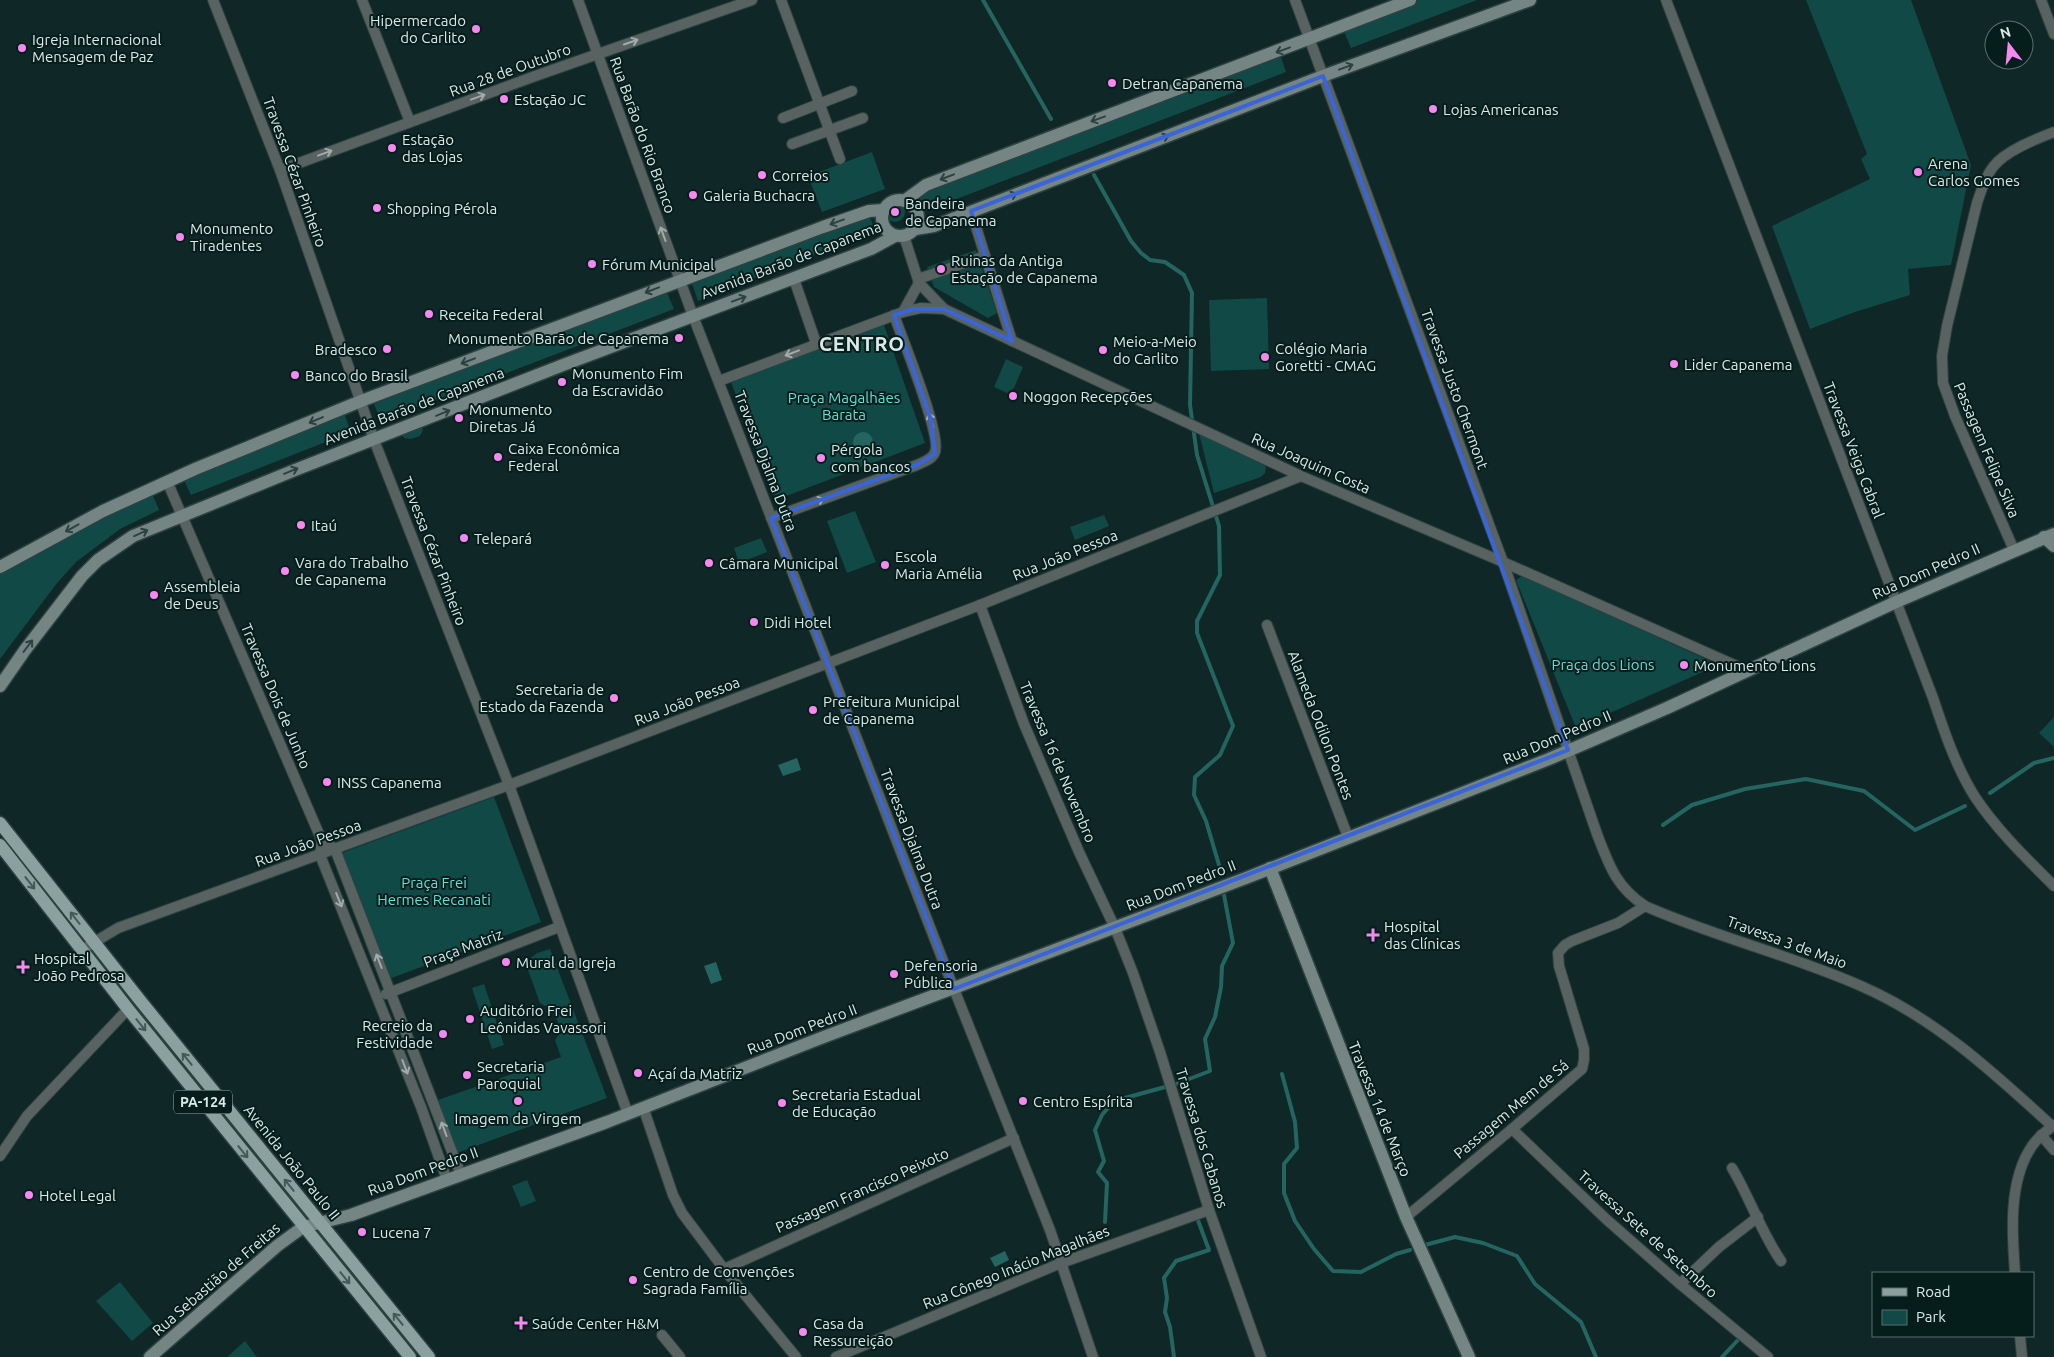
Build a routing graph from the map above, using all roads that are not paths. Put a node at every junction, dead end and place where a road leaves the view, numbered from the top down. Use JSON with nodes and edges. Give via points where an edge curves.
{"nodes":[{"id":1,"x":213,"y":0,"type":"edge"},
{"id":2,"x":362,"y":0,"type":"edge"},
{"id":3,"x":578,"y":0,"type":"edge"},
{"id":4,"x":780,"y":0,"type":"edge"},
{"id":5,"x":1295,"y":0,"type":"edge"},
{"id":6,"x":1410,"y":0,"type":"edge"},
{"id":7,"x":1530,"y":0,"type":"edge"},
{"id":8,"x":1666,"y":0,"type":"edge"},
{"id":9,"x":2041,"y":0,"type":"edge"},
{"id":10,"x":746,"y":1,"type":"edge"},
{"id":11,"x":2054,"y":34,"type":"edge"},
{"id":12,"x":1310,"y":40,"type":"junction"},
{"id":13,"x":598,"y":54,"type":"junction"},
{"id":14,"x":1323,"y":76,"type":"junction"},
{"id":15,"x":852,"y":91,"type":"dead end"},
{"id":16,"x":818,"y":104,"type":"junction"},
{"id":17,"x":783,"y":118,"type":"dead end"},
{"id":18,"x":863,"y":118,"type":"dead end"},
{"id":19,"x":410,"y":122,"type":"junction"},
{"id":20,"x":828,"y":131,"type":"junction"},
{"id":21,"x":2054,"y":132,"type":"edge"},
{"id":22,"x":792,"y":144,"type":"dead end"},
{"id":23,"x":840,"y":159,"type":"dead end"},
{"id":24,"x":280,"y":170,"type":"junction"},
{"id":25,"x":904,"y":201,"type":"junction"},
{"id":26,"x":884,"y":210,"type":"junction"},
{"id":27,"x":971,"y":211,"type":"junction"},
{"id":28,"x":905,"y":234,"type":"junction"},
{"id":29,"x":985,"y":256,"type":"junction"},
{"id":30,"x":794,"y":279,"type":"junction"},
{"id":31,"x":680,"y":280,"type":"junction"},
{"id":32,"x":918,"y":281,"type":"junction"},
{"id":33,"x":944,"y":309,"type":"junction"},
{"id":34,"x":899,"y":314,"type":"junction"},
{"id":35,"x":693,"y":316,"type":"junction"},
{"id":36,"x":1012,"y":341,"type":"junction"},
{"id":37,"x":816,"y":343,"type":"junction"},
{"id":38,"x":719,"y":381,"type":"junction"},
{"id":39,"x":361,"y":401,"type":"junction"},
{"id":40,"x":374,"y":440,"type":"junction"},
{"id":41,"x":1301,"y":476,"type":"junction"},
{"id":42,"x":167,"y":481,"type":"junction"},
{"id":43,"x":181,"y":516,"type":"junction"},
{"id":44,"x":771,"y":518,"type":"junction"},
{"id":45,"x":2051,"y":539,"type":"edge"},
{"id":46,"x":2014,"y":550,"type":"junction"},
{"id":47,"x":1503,"y":562,"type":"junction"},
{"id":48,"x":0,"y":568,"type":"edge"},
{"id":49,"x":1896,"y":602,"type":"junction"},
{"id":50,"x":980,"y":605,"type":"junction"},
{"id":51,"x":1267,"y":625,"type":"dead end"},
{"id":52,"x":827,"y":664,"type":"junction"},
{"id":53,"x":1748,"y":671,"type":"junction"},
{"id":54,"x":0,"y":686,"type":"edge"},
{"id":55,"x":1568,"y":750,"type":"junction"},
{"id":56,"x":509,"y":785,"type":"junction"},
{"id":57,"x":0,"y":823,"type":"edge"},
{"id":58,"x":1348,"y":837,"type":"junction"},
{"id":59,"x":322,"y":841,"type":"junction"},
{"id":60,"x":0,"y":845,"type":"edge"},
{"id":61,"x":335,"y":849,"type":"junction"},
{"id":62,"x":320,"y":855,"type":"junction"},
{"id":63,"x":1270,"y":868,"type":"junction"},
{"id":64,"x":2054,"y":886,"type":"edge"},
{"id":65,"x":1645,"y":906,"type":"junction"},
{"id":66,"x":559,"y":927,"type":"junction"},
{"id":67,"x":1115,"y":928,"type":"junction"},
{"id":68,"x":88,"y":946,"type":"junction"},
{"id":69,"x":954,"y":989,"type":"junction"},
{"id":70,"x":391,"y":992,"type":"junction"},
{"id":71,"x":378,"y":997,"type":"junction"},
{"id":72,"x":128,"y":1008,"type":"junction"},
{"id":73,"x":643,"y":1107,"type":"junction"},
{"id":74,"x":628,"y":1114,"type":"junction"},
{"id":75,"x":2053,"y":1126,"type":"edge"},
{"id":76,"x":1512,"y":1129,"type":"junction"},
{"id":77,"x":2041,"y":1135,"type":"junction"},
{"id":78,"x":1014,"y":1138,"type":"junction"},
{"id":79,"x":2054,"y":1150,"type":"edge"},
{"id":80,"x":0,"y":1156,"type":"edge"},
{"id":81,"x":1732,"y":1168,"type":"dead end"},
{"id":82,"x":461,"y":1175,"type":"junction"},
{"id":83,"x":446,"y":1180,"type":"junction"},
{"id":84,"x":1209,"y":1210,"type":"junction"},
{"id":85,"x":1406,"y":1217,"type":"junction"},
{"id":86,"x":1758,"y":1217,"type":"junction"},
{"id":87,"x":320,"y":1223,"type":"junction"},
{"id":88,"x":303,"y":1227,"type":"junction"},
{"id":89,"x":1781,"y":1261,"type":"dead end"},
{"id":90,"x":1061,"y":1263,"type":"junction"},
{"id":91,"x":724,"y":1269,"type":"junction"},
{"id":92,"x":2015,"y":1272,"type":"edge"},
{"id":93,"x":1680,"y":1284,"type":"junction"},
{"id":94,"x":662,"y":1335,"type":"dead end"},
{"id":95,"x":2020,"y":1337,"type":"edge"},
{"id":96,"x":150,"y":1357,"type":"edge"},
{"id":97,"x":410,"y":1357,"type":"edge"},
{"id":98,"x":429,"y":1357,"type":"edge"},
{"id":99,"x":680,"y":1357,"type":"edge"},
{"id":100,"x":796,"y":1357,"type":"edge"},
{"id":101,"x":836,"y":1357,"type":"edge"},
{"id":102,"x":1093,"y":1357,"type":"edge"},
{"id":103,"x":1261,"y":1357,"type":"edge"},
{"id":104,"x":1469,"y":1357,"type":"edge"},
{"id":105,"x":1768,"y":1357,"type":"edge"},
{"id":106,"x":2022,"y":1357,"type":"edge"}],
"edges":[{"from":1,"to":24,"type":"street","name":"Travessa Cézar Pinheiro"},
{"from":2,"to":19,"type":"street"},
{"from":3,"to":13,"type":"street","name":"Rua Barão do Rio Branco"},
{"from":4,"to":16,"type":"street"},
{"from":5,"to":12,"type":"street","name":"Travessa Justo Chermont"},
{"from":6,"to":12,"type":"street"},
{"from":14,"to":7,"type":"street","name":"Avenida Barão de Capanema","one_way":true},
{"from":8,"to":49,"type":"street","name":"Travessa Veiga Cabral"},
{"from":9,"to":11,"type":"street"},
{"from":13,"to":10,"type":"street","name":"Rua 28 de Outubro","one_way":true},
{"from":12,"to":14,"type":"street","name":"Travessa Justo Chermont"},
{"from":12,"to":25,"type":"street","one_way":true,"via":[[936,182],[919,189]]},
{"from":19,"to":13,"type":"street","name":"Rua 28 de Outubro","one_way":true},
{"from":31,"to":13,"type":"street","name":"Rua Barão do Rio Branco","one_way":true},
{"from":27,"to":14,"type":"street","name":"Avenida Barão de Capanema","one_way":true},
{"from":14,"to":47,"type":"street","name":"Travessa Justo Chermont"},
{"from":15,"to":16,"type":"street"},
{"from":16,"to":17,"type":"street"},
{"from":16,"to":20,"type":"street"},
{"from":18,"to":20,"type":"street"},
{"from":24,"to":19,"type":"street","name":"Rua 28 de Outubro","one_way":true},
{"from":20,"to":22,"type":"street"},
{"from":20,"to":23,"type":"street"},
{"from":21,"to":46,"type":"street","name":"Passagem Felipe Silva","via":[[2010,153],[1993,166],[1984,183],[1942,356],[1943,383],[1955,416]]},
{"from":24,"to":39,"type":"street","name":"Travessa Cézar Pinheiro"},
{"from":25,"to":26,"type":"street","via":[[893,202]]},
{"from":25,"to":28,"type":"street","via":[[914,207],[919,218]]},
{"from":26,"to":28,"type":"street","via":[[885,228]]},
{"from":26,"to":31,"type":"street","name":"Avenida Barão de Capanema","one_way":true,"via":[[860,213]]},
{"from":27,"to":28,"type":"street","name":"Avenida Barão de Capanema"},
{"from":27,"to":29,"type":"street"},
{"from":28,"to":30,"type":"street","name":"Avenida Barão de Capanema"},
{"from":28,"to":32,"type":"street","name":"Rua Joaquim Costa"},
{"from":29,"to":32,"type":"street"},
{"from":29,"to":36,"type":"street"},
{"from":35,"to":30,"type":"street","name":"Avenida Barão de Capanema","one_way":true},
{"from":30,"to":37,"type":"street"},
{"from":31,"to":35,"type":"street","name":"Travessa Djalma Dutra"},
{"from":31,"to":39,"type":"street","name":"Avenida Barão de Capanema","one_way":true},
{"from":32,"to":33,"type":"street","name":"Rua Joaquim Costa"},
{"from":32,"to":34,"type":"street"},
{"from":33,"to":34,"type":"street","via":[[921,308]]},
{"from":33,"to":36,"type":"street","name":"Rua Joaquim Costa"},
{"from":34,"to":37,"type":"street"},
{"from":44,"to":34,"type":"street","one_way":true,"via":[[917,466],[935,454],[937,445],[931,420]]},
{"from":35,"to":38,"type":"street","name":"Travessa Djalma Dutra"},
{"from":40,"to":35,"type":"street","name":"Avenida Barão de Capanema","one_way":true},
{"from":36,"to":41,"type":"street","name":"Rua Joaquim Costa"},
{"from":37,"to":38,"type":"street","one_way":true},
{"from":38,"to":44,"type":"street","name":"Travessa Djalma Dutra"},
{"from":39,"to":40,"type":"street","name":"Travessa Cézar Pinheiro"},
{"from":39,"to":42,"type":"street","name":"Avenida Barão de Capanema","one_way":true},
{"from":43,"to":40,"type":"street","name":"Avenida Barão de Capanema","one_way":true},
{"from":40,"to":56,"type":"street","name":"Travessa Cézar Pinheiro"},
{"from":41,"to":47,"type":"street","name":"Rua Joaquim Costa"},
{"from":41,"to":50,"type":"street","name":"Rua João Pessoa"},
{"from":42,"to":43,"type":"street","name":"Travessa Dois de Junho"},
{"from":42,"to":48,"type":"street","name":"Avenida Barão de Capanema","one_way":true,"via":[[103,511]]},
{"from":54,"to":43,"type":"street","name":"Avenida Barão de Capanema","one_way":true,"via":[[66,595],[98,560],[133,536]]},
{"from":43,"to":59,"type":"street","name":"Travessa Dois de Junho"},
{"from":44,"to":52,"type":"street","name":"Travessa Djalma Dutra"},
{"from":45,"to":46,"type":"street","name":"Rua Dom Pedro II"},
{"from":46,"to":49,"type":"street","name":"Rua Dom Pedro II"},
{"from":47,"to":53,"type":"street","name":"Rua Joaquim Costa"},
{"from":47,"to":55,"type":"street","name":"Travessa Justo Chermont"},
{"from":49,"to":53,"type":"street","name":"Rua Dom Pedro II"},
{"from":49,"to":64,"type":"street","name":"Travessa Veiga Cabral","via":[[1951,748],[1974,795],[2007,838]]},
{"from":50,"to":52,"type":"street","name":"Rua João Pessoa"},
{"from":50,"to":67,"type":"street","name":"Travessa 16 de Novembro","via":[[1024,724],[1074,843]]},
{"from":51,"to":58,"type":"street","name":"Alameda Odilon Pontes"},
{"from":52,"to":56,"type":"street","name":"Rua João Pessoa"},
{"from":52,"to":69,"type":"street","name":"Travessa Djalma Dutra"},
{"from":53,"to":55,"type":"street","name":"Rua Dom Pedro II"},
{"from":55,"to":58,"type":"street","name":"Rua Dom Pedro II"},
{"from":55,"to":65,"type":"street","name":"Travessa 3 de Maio","via":[[1610,867],[1631,897]]},
{"from":56,"to":61,"type":"street","name":"Rua João Pessoa"},
{"from":56,"to":66,"type":"street","name":"Travessa Cézar Pinheiro"},
{"from":68,"to":57,"type":"main road","name":"Avenida João Paulo II","number":"PA-124","one_way":true},
{"from":58,"to":63,"type":"street","name":"Rua Dom Pedro II"},
{"from":59,"to":61,"type":"street"},
{"from":59,"to":62,"type":"street"},
{"from":60,"to":68,"type":"main road","name":"Avenida João Paulo II","number":"PA-124","one_way":true},
{"from":61,"to":62,"type":"street","name":"Rua João Pessoa"},
{"from":70,"to":61,"type":"street","one_way":true},
{"from":62,"to":68,"type":"street","name":"Rua João Pessoa","via":[[118,928]]},
{"from":62,"to":71,"type":"street","one_way":true},
{"from":63,"to":67,"type":"street","name":"Rua Dom Pedro II"},
{"from":63,"to":85,"type":"street","name":"Travessa 14 de Março"},
{"from":65,"to":75,"type":"street","name":"Travessa 3 de Maio","via":[[1862,986],[1908,1010],[1989,1068]]},
{"from":65,"to":76,"type":"street","name":"Passagem Mem de Sá","via":[[1618,923],[1572,941],[1561,949],[1558,959],[1584,1050],[1582,1069]]},
{"from":66,"to":70,"type":"street","name":"Praça Matriz"},
{"from":66,"to":74,"type":"street","name":"Travessa Cézar Pinheiro"},
{"from":67,"to":69,"type":"street","name":"Rua Dom Pedro II"},
{"from":67,"to":84,"type":"street","name":"Travessa dos Cabanos","via":[[1147,1014]]},
{"from":68,"to":72,"type":"main road","name":"Avenida João Paulo II","number":"PA-124"},
{"from":87,"to":68,"type":"main road","name":"Avenida João Paulo II","number":"PA-124","one_way":true},
{"from":69,"to":73,"type":"street","name":"Rua Dom Pedro II"},
{"from":69,"to":78,"type":"street","name":"Travessa Djalma Dutra"},
{"from":70,"to":71,"type":"street","name":"Praça Matriz"},
{"from":82,"to":70,"type":"street","one_way":true},
{"from":71,"to":83,"type":"street","one_way":true},
{"from":72,"to":80,"type":"street","via":[[27,1116]]},
{"from":72,"to":88,"type":"main road","name":"Avenida João Paulo II","number":"PA-124","one_way":true},
{"from":73,"to":74,"type":"street","name":"Rua Dom Pedro II"},
{"from":73,"to":91,"type":"street","via":[[677,1204]]},
{"from":74,"to":82,"type":"street","name":"Rua Dom Pedro II"},
{"from":75,"to":77,"type":"street"},
{"from":76,"to":85,"type":"street","name":"Passagem Mem de Sá"},
{"from":76,"to":93,"type":"street","name":"Travessa Sete de Setembro"},
{"from":77,"to":79,"type":"street"},
{"from":77,"to":92,"type":"street","via":[[2031,1147],[2015,1197],[2012,1227]]},
{"from":78,"to":90,"type":"street","name":"Travessa Djalma Dutra"},
{"from":78,"to":91,"type":"street","name":"Passagem Francisco Peixoto"},
{"from":81,"to":86,"type":"street"},
{"from":82,"to":83,"type":"street","name":"Rua Dom Pedro II"},
{"from":83,"to":87,"type":"street","name":"Rua Dom Pedro II","via":[[346,1217]]},
{"from":84,"to":90,"type":"street","name":"Rua Cônego Inácio Magalhães"},
{"from":84,"to":103,"type":"street","name":"Travessa dos Cabanos"},
{"from":85,"to":104,"type":"street","name":"Travessa 14 de Março"},
{"from":86,"to":89,"type":"street"},
{"from":86,"to":93,"type":"street","via":[[1719,1247]]},
{"from":87,"to":88,"type":"street","name":"Rua Dom Pedro II"},
{"from":98,"to":87,"type":"main road","name":"Avenida João Paulo II","number":"PA-124","one_way":true},
{"from":88,"to":96,"type":"street","name":"Rua Sebastião de Freitas"},
{"from":88,"to":97,"type":"main road","name":"Avenida João Paulo II","number":"PA-124","one_way":true},
{"from":90,"to":101,"type":"street","name":"Rua Cônego Inácio Magalhães"},
{"from":90,"to":102,"type":"street","name":"Travessa Djalma Dutra"},
{"from":91,"to":100,"type":"street"},
{"from":93,"to":105,"type":"street","name":"Travessa Sete de Setembro"},
{"from":94,"to":99,"type":"street"},
{"from":95,"to":106,"type":"street"}]}
